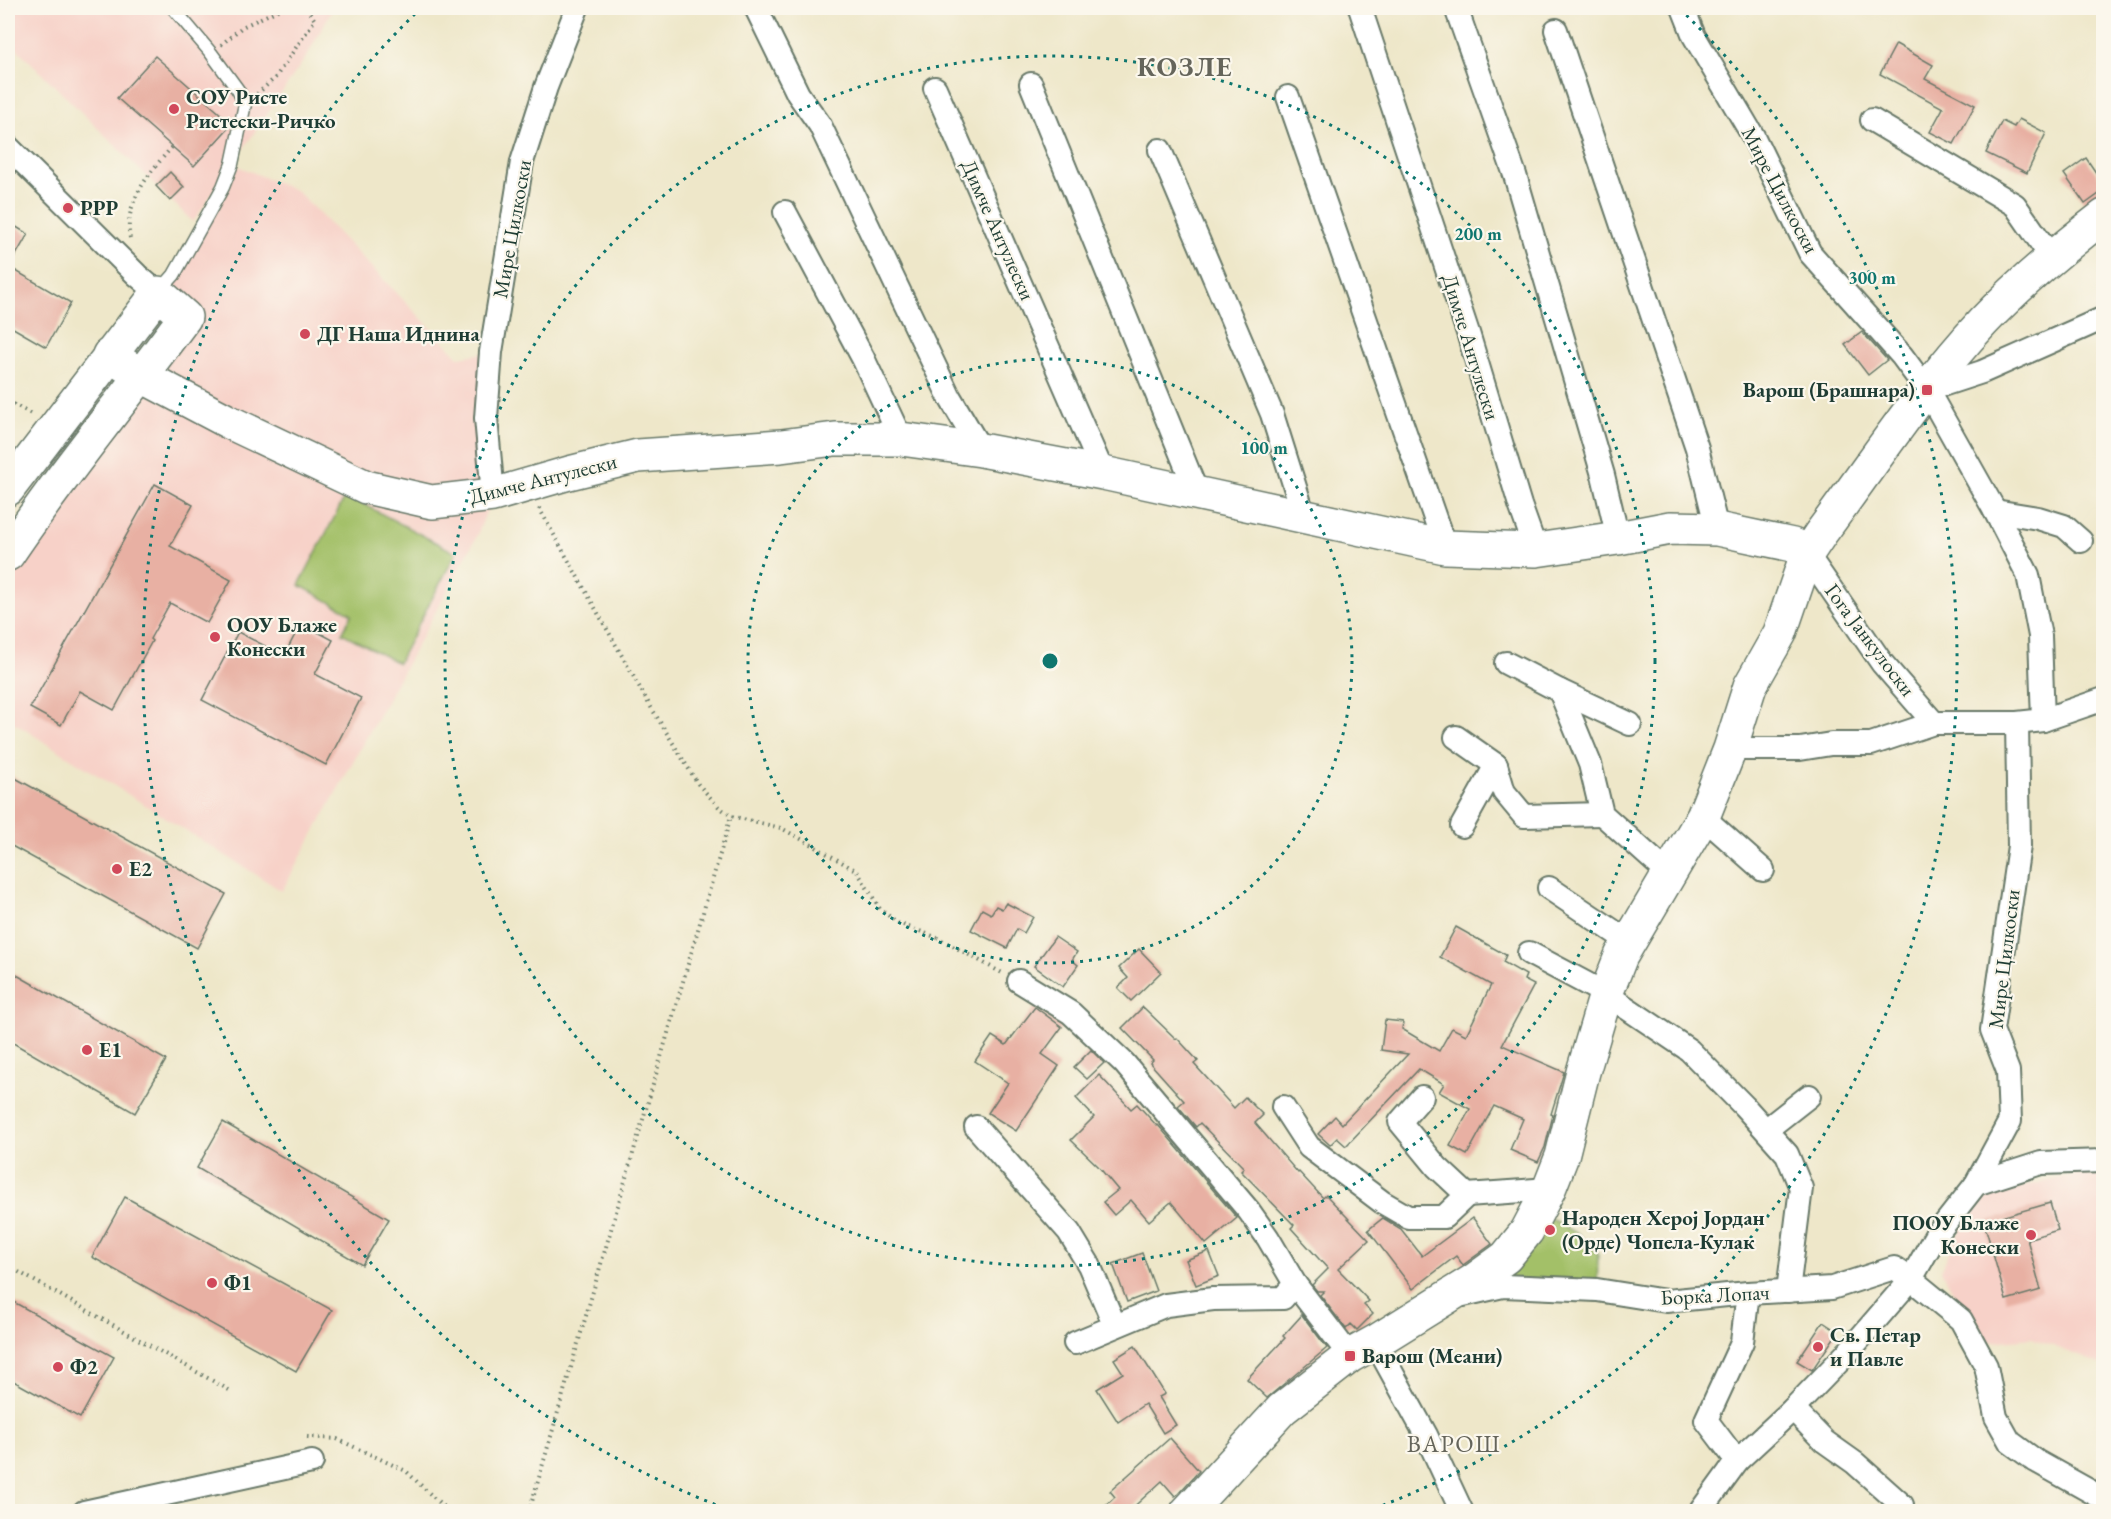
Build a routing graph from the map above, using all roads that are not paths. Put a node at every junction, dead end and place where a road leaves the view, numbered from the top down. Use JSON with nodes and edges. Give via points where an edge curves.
{"nodes":[{"id":1,"x":173,"y":8,"type":"edge"},
{"id":2,"x":577,"y":8,"type":"edge"},
{"id":3,"x":756,"y":8,"type":"edge"},
{"id":4,"x":1360,"y":8,"type":"edge"},
{"id":5,"x":1456,"y":8,"type":"edge"},
{"id":6,"x":1683,"y":8,"type":"edge"},
{"id":7,"x":1556,"y":30,"type":"dead end"},
{"id":8,"x":1031,"y":84,"type":"dead end"},
{"id":9,"x":935,"y":88,"type":"dead end"},
{"id":10,"x":1288,"y":97,"type":"dead end"},
{"id":11,"x":1872,"y":120,"type":"dead end"},
{"id":12,"x":8,"y":147,"type":"edge"},
{"id":13,"x":1160,"y":150,"type":"dead end"},
{"id":14,"x":785,"y":212,"type":"dead end"},
{"id":15,"x":2103,"y":216,"type":"edge"},
{"id":16,"x":2051,"y":257,"type":"junction"},
{"id":17,"x":147,"y":284,"type":"junction"},
{"id":18,"x":2103,"y":318,"type":"edge"},
{"id":19,"x":109,"y":355,"type":"junction"},
{"id":20,"x":142,"y":376,"type":"junction"},
{"id":21,"x":1927,"y":390,"type":"junction"},
{"id":22,"x":901,"y":440,"type":"junction"},
{"id":23,"x":981,"y":450,"type":"junction"},
{"id":24,"x":1103,"y":473,"type":"junction"},
{"id":25,"x":8,"y":489,"type":"edge"},
{"id":26,"x":1197,"y":493,"type":"junction"},
{"id":27,"x":493,"y":495,"type":"junction"},
{"id":28,"x":1995,"y":511,"type":"junction"},
{"id":29,"x":1304,"y":516,"type":"junction"},
{"id":30,"x":1717,"y":529,"type":"junction"},
{"id":31,"x":1618,"y":538,"type":"junction"},
{"id":32,"x":2081,"y":541,"type":"dead end"},
{"id":33,"x":1445,"y":547,"type":"junction"},
{"id":34,"x":1536,"y":550,"type":"junction"},
{"id":35,"x":8,"y":554,"type":"edge"},
{"id":36,"x":1807,"y":555,"type":"junction"},
{"id":37,"x":1506,"y":663,"type":"dead end"},
{"id":38,"x":1560,"y":691,"type":"junction"},
{"id":39,"x":2103,"y":699,"type":"edge"},
{"id":40,"x":2043,"y":720,"type":"junction"},
{"id":41,"x":1934,"y":723,"type":"junction"},
{"id":42,"x":2017,"y":723,"type":"junction"},
{"id":43,"x":1630,"y":724,"type":"dead end"},
{"id":44,"x":1456,"y":737,"type":"dead end"},
{"id":45,"x":1730,"y":749,"type":"junction"},
{"id":46,"x":1496,"y":765,"type":"junction"},
{"id":47,"x":1602,"y":814,"type":"junction"},
{"id":48,"x":1703,"y":817,"type":"junction"},
{"id":49,"x":1462,"y":826,"type":"dead end"},
{"id":50,"x":1763,"y":870,"type":"dead end"},
{"id":51,"x":1670,"y":875,"type":"junction"},
{"id":52,"x":1549,"y":888,"type":"dead end"},
{"id":53,"x":1628,"y":941,"type":"junction"},
{"id":54,"x":1529,"y":953,"type":"dead end"},
{"id":55,"x":1019,"y":981,"type":"road end"},
{"id":56,"x":1606,"y":994,"type":"junction"},
{"id":57,"x":1809,"y":1096,"type":"dead end"},
{"id":58,"x":1422,"y":1097,"type":"dead end"},
{"id":59,"x":1283,"y":1107,"type":"dead end"},
{"id":60,"x":976,"y":1127,"type":"dead end"},
{"id":61,"x":1767,"y":1130,"type":"junction"},
{"id":62,"x":2103,"y":1161,"type":"edge"},
{"id":63,"x":1976,"y":1184,"type":"junction"},
{"id":64,"x":1549,"y":1189,"type":"junction"},
{"id":65,"x":1467,"y":1196,"type":"junction"},
{"id":66,"x":1911,"y":1279,"type":"junction"},
{"id":67,"x":1295,"y":1284,"type":"junction"},
{"id":68,"x":1788,"y":1291,"type":"junction"},
{"id":69,"x":1748,"y":1293,"type":"junction"},
{"id":70,"x":1443,"y":1299,"type":"junction"},
{"id":71,"x":1115,"y":1326,"type":"junction"},
{"id":72,"x":1075,"y":1343,"type":"dead end"},
{"id":73,"x":1363,"y":1349,"type":"junction"},
{"id":74,"x":1793,"y":1409,"type":"junction"},
{"id":75,"x":1737,"y":1461,"type":"junction"},
{"id":76,"x":312,"y":1462,"type":"dead end"},
{"id":77,"x":2103,"y":1499,"type":"edge"},
{"id":78,"x":1902,"y":1505,"type":"dead end"},
{"id":79,"x":84,"y":1512,"type":"edge"},
{"id":80,"x":1187,"y":1512,"type":"edge"},
{"id":81,"x":1462,"y":1512,"type":"edge"},
{"id":82,"x":1700,"y":1512,"type":"edge"}],
"edges":[{"from":1,"to":17,"type":"lane","via":[[211,53],[246,104],[223,187],[174,275]]},
{"from":2,"to":27,"type":"street","name":"Мире Цилкоски","via":[[522,162],[493,343],[486,418]]},
{"from":3,"to":23,"type":"street","via":[[798,94],[820,125],[949,396]]},
{"from":4,"to":34,"type":"street","name":"Димче Антулески"},
{"from":5,"to":31,"type":"street","via":[[1515,175],[1604,475]]},
{"from":6,"to":21,"type":"street","name":"Мире Цилкоски","via":[[1694,36],[1753,136],[1810,253],[1902,356]]},
{"from":7,"to":30,"type":"street","via":[[1697,448]]},
{"from":8,"to":26,"type":"street"},
{"from":9,"to":24,"type":"street","name":"Димче Антулески"},
{"from":10,"to":33,"type":"street"},
{"from":11,"to":16,"type":"street","via":[[2015,205]]},
{"from":12,"to":17,"type":"street"},
{"from":13,"to":29,"type":"street","via":[[1272,414]]},
{"from":14,"to":22,"type":"street","via":[[863,358]]},
{"from":15,"to":16,"type":"street"},
{"from":16,"to":21,"type":"street","via":[[1983,322]]},
{"from":17,"to":19,"type":"street"},
{"from":17,"to":20,"type":"street","via":[[185,317]]},
{"from":18,"to":21,"type":"street","via":[[1982,372]]},
{"from":19,"to":20,"type":"street","name":"Димче Антулески"},
{"from":19,"to":25,"type":"street"},
{"from":20,"to":27,"type":"street","name":"Димче Антулески","via":[[366,487],[432,502]]},
{"from":20,"to":35,"type":"street","via":[[32,517]]},
{"from":21,"to":28,"type":"street","name":"Мире Цилкоски"},
{"from":21,"to":36,"type":"street"},
{"from":22,"to":23,"type":"street","name":"Димче Антулески"},
{"from":22,"to":27,"type":"street","name":"Димче Антулески","via":[[835,439],[638,456]]},
{"from":23,"to":24,"type":"street","name":"Димче Антулески"},
{"from":24,"to":26,"type":"street","name":"Димче Антулески"},
{"from":26,"to":29,"type":"street","name":"Димче Антулески"},
{"from":28,"to":32,"type":"street","via":[[2064,526]]},
{"from":28,"to":40,"type":"street","name":"Мире Цилкоски","via":[[2028,575],[2040,636]]},
{"from":29,"to":33,"type":"street","name":"Димче Антулески"},
{"from":30,"to":31,"type":"street","name":"Димче Антулески","via":[[1670,528]]},
{"from":30,"to":36,"type":"street","name":"Димче Антулески","via":[[1793,545]]},
{"from":31,"to":34,"type":"street","name":"Димче Антулески"},
{"from":33,"to":34,"type":"street","name":"Димче Антулески"},
{"from":36,"to":41,"type":"street","name":"Гога Јанкулоски","via":[[1882,663]]},
{"from":36,"to":45,"type":"street","via":[[1780,633],[1750,686]]},
{"from":37,"to":38,"type":"street"},
{"from":38,"to":43,"type":"street"},
{"from":38,"to":47,"type":"street","via":[[1590,764]]},
{"from":39,"to":40,"type":"street"},
{"from":40,"to":42,"type":"street"},
{"from":41,"to":42,"type":"street"},
{"from":41,"to":45,"type":"street","via":[[1870,744]]},
{"from":42,"to":63,"type":"street","name":"Мире Цилкоски","via":[[2019,846],[1992,1030],[2008,1071],[2010,1121]]},
{"from":44,"to":46,"type":"street"},
{"from":45,"to":48,"type":"street"},
{"from":46,"to":47,"type":"street","via":[[1504,792],[1524,816]]},
{"from":46,"to":49,"type":"street"},
{"from":47,"to":51,"type":"street"},
{"from":48,"to":50,"type":"street"},
{"from":48,"to":51,"type":"street"},
{"from":51,"to":53,"type":"street"},
{"from":52,"to":53,"type":"street"},
{"from":53,"to":56,"type":"street"},
{"from":54,"to":56,"type":"street"},
{"from":55,"to":67,"type":"street","via":[[1071,1014],[1124,1063],[1249,1211]]},
{"from":56,"to":61,"type":"street","via":[[1689,1050]]},
{"from":56,"to":64,"type":"street","via":[[1562,1156]]},
{"from":57,"to":61,"type":"street"},
{"from":58,"to":65,"type":"street","via":[[1400,1122]]},
{"from":59,"to":65,"type":"street","via":[[1309,1147],[1350,1180],[1408,1217],[1444,1217]]},
{"from":60,"to":71,"type":"street","via":[[1069,1232],[1089,1265]]},
{"from":61,"to":68,"type":"street","via":[[1787,1154],[1801,1188]]},
{"from":62,"to":63,"type":"street","via":[[2041,1163]]},
{"from":63,"to":66,"type":"street","via":[[1936,1235]]},
{"from":64,"to":65,"type":"street"},
{"from":64,"to":70,"type":"street","via":[[1527,1231],[1506,1257]]},
{"from":66,"to":68,"type":"street","name":"Борка Лопач","via":[[1894,1268],[1832,1288]]},
{"from":66,"to":74,"type":"street","via":[[1850,1351]]},
{"from":66,"to":77,"type":"street","name":"Борка Лопач","via":[[1961,1320],[1986,1365],[1996,1417],[2010,1442]]},
{"from":67,"to":71,"type":"street","via":[[1283,1298],[1214,1299],[1166,1305]]},
{"from":67,"to":73,"type":"street"},
{"from":68,"to":69,"type":"street","name":"Борка Лопач"},
{"from":69,"to":70,"type":"street","name":"Борка Лопач","via":[[1666,1301],[1597,1290],[1503,1286]]},
{"from":69,"to":75,"type":"street","via":[[1742,1342],[1706,1420]]},
{"from":70,"to":73,"type":"street"},
{"from":71,"to":72,"type":"street"},
{"from":73,"to":80,"type":"street","via":[[1282,1409]]},
{"from":73,"to":81,"type":"street","via":[[1426,1435]]},
{"from":74,"to":75,"type":"street"},
{"from":74,"to":78,"type":"street","via":[[1824,1442],[1855,1463]]},
{"from":75,"to":82,"type":"street"},
{"from":76,"to":79,"type":"street"}]}
